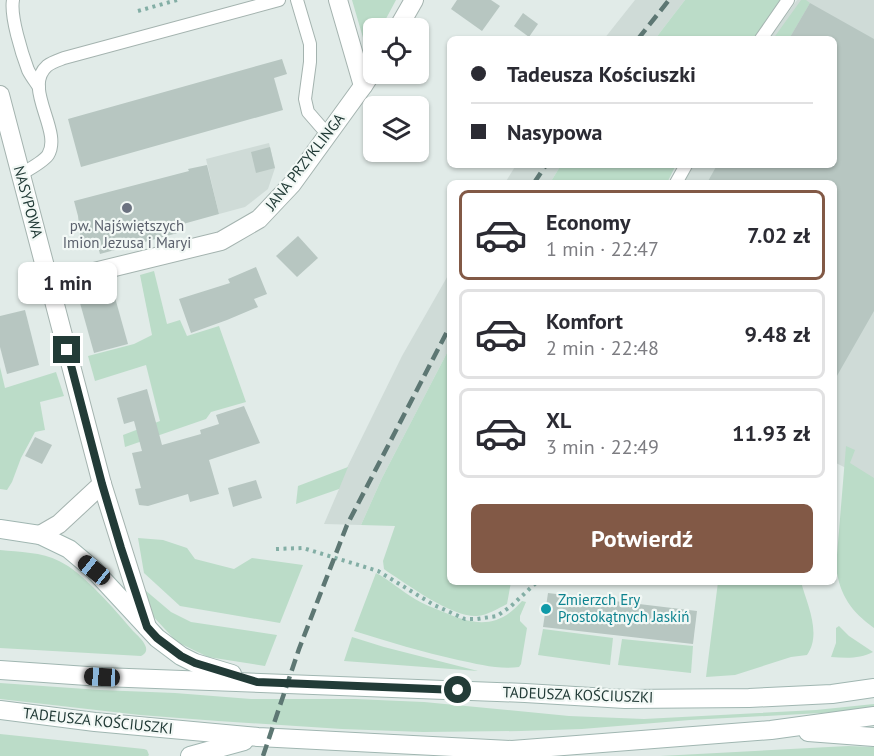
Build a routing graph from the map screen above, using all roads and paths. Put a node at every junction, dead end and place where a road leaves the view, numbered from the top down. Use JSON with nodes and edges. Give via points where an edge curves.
{"nodes":[{"id":1,"x":13,"y":0,"type":"edge"},
{"id":2,"x":177,"y":0,"type":"edge"},
{"id":3,"x":279,"y":0,"type":"edge"},
{"id":4,"x":297,"y":0,"type":"edge"},
{"id":5,"x":338,"y":0,"type":"edge"},
{"id":6,"x":414,"y":0,"type":"edge"},
{"id":7,"x":788,"y":0,"type":"edge"},
{"id":8,"x":138,"y":11,"type":"dead end"},
{"id":9,"x":404,"y":18,"type":"edge"},
{"id":10,"x":763,"y":36,"type":"edge"},
{"id":11,"x":363,"y":86,"type":"joint"},
{"id":12,"x":39,"y":87,"type":"junction"},
{"id":13,"x":0,"y":95,"type":"edge"},
{"id":14,"x":328,"y":135,"type":"junction"},
{"id":15,"x":21,"y":174,"type":"junction"},
{"id":16,"x":49,"y":284,"type":"junction"},
{"id":17,"x":102,"y":484,"type":"junction"},
{"id":18,"x":0,"y":529,"type":"edge"},
{"id":19,"x":40,"y":535,"type":"junction"},
{"id":20,"x":276,"y":549,"type":"dead end"},
{"id":21,"x":534,"y":585,"type":"edge"},
{"id":22,"x":147,"y":627,"type":"junction"},
{"id":23,"x":0,"y":670,"type":"edge"},
{"id":24,"x":257,"y":682,"type":"junction"},
{"id":25,"x":874,"y":688,"type":"edge"},
{"id":26,"x":0,"y":710,"type":"edge"},
{"id":27,"x":874,"y":716,"type":"edge"},
{"id":28,"x":771,"y":730,"type":"junction"},
{"id":29,"x":258,"y":737,"type":"junction"},
{"id":30,"x":874,"y":737,"type":"edge"},
{"id":31,"x":190,"y":756,"type":"edge"}],
"edges":[{"from":1,"to":12,"type":"lane","via":[[15,25],[29,71]]},
{"from":2,"to":8,"type":"path"},
{"from":3,"to":12,"type":"lane","via":[[64,58],[39,76]]},
{"from":4,"to":14,"type":"lane","via":[[310,44],[305,99],[308,112]]},
{"from":5,"to":11,"type":"main road"},
{"from":6,"to":9,"type":"main road"},
{"from":7,"to":10,"type":"lane"},
{"from":11,"to":14,"type":"main road","name":"JANA PRZYKLINGA"},
{"from":12,"to":15,"type":"lane","via":[[52,141],[48,155]]},
{"from":13,"to":15,"type":"main road","name":"NASYPOWA"},
{"from":14,"to":16,"type":"main road","name":"JANA PRZYKLINGA","via":[[260,219],[221,241]]},
{"from":15,"to":16,"type":"main road","name":"NASYPOWA"},
{"from":16,"to":17,"type":"main road","name":"NASYPOWA"},
{"from":17,"to":19,"type":"main road","via":[[59,524]]},
{"from":17,"to":22,"type":"main road","name":"NASYPOWA"},
{"from":18,"to":19,"type":"main road"},
{"from":19,"to":22,"type":"main road","via":[[69,549],[94,570]]},
{"from":20,"to":21,"type":"path","via":[[303,548],[378,571],[465,619],[497,616]]},
{"from":22,"to":24,"type":"main road","via":[[188,659]]},
{"from":23,"to":24,"type":"main road","name":"TADEUSZA KOŚCIUSZKI"},
{"from":24,"to":25,"type":"main road","name":"TADEUSZA KOŚCIUSZKI","via":[[625,699],[749,698]]},
{"from":26,"to":29,"type":"main road","name":"TADEUSZA KOŚCIUSZKI"},
{"from":27,"to":28,"type":"main road"},
{"from":28,"to":29,"type":"main road","name":"TADEUSZA KOŚCIUSZKI","via":[[512,750]]},
{"from":28,"to":30,"type":"main road"},
{"from":29,"to":31,"type":"main road"}]}
